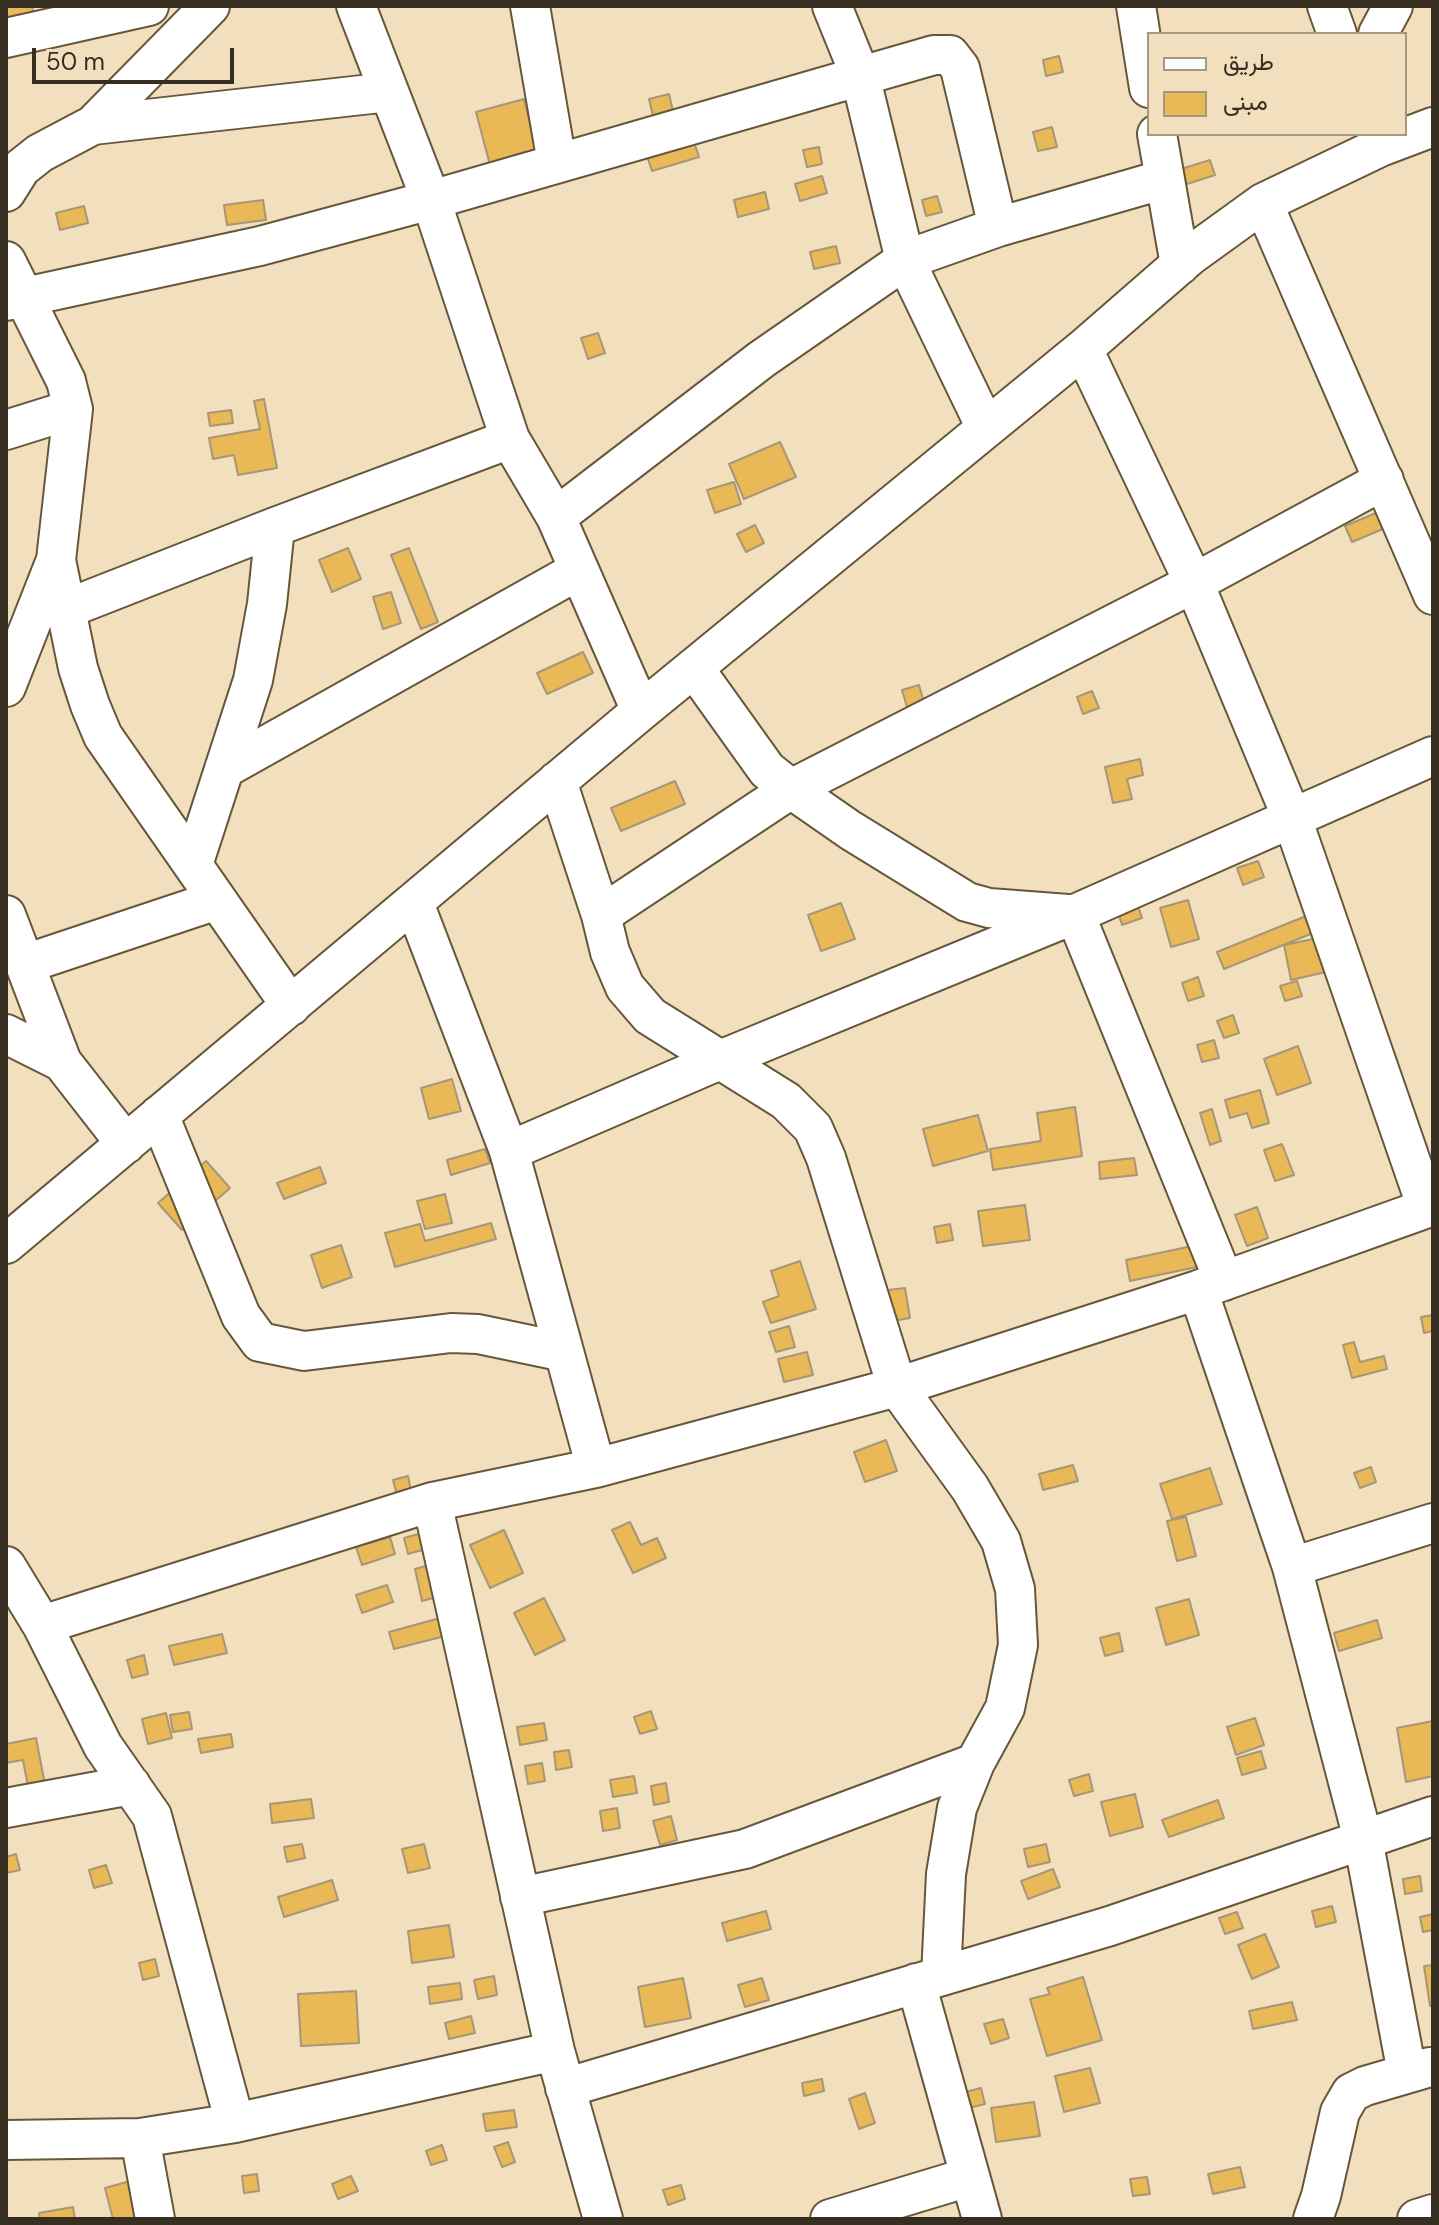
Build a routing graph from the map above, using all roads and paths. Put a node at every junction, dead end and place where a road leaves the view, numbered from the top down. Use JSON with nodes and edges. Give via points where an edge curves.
{"nodes":[{"id":1,"x":149,"y":6,"type":"edge"},
{"id":2,"x":210,"y":6,"type":"edge"},
{"id":3,"x":356,"y":6,"type":"edge"},
{"id":4,"x":530,"y":6,"type":"edge"},
{"id":5,"x":832,"y":6,"type":"edge"},
{"id":6,"x":1136,"y":6,"type":"edge"},
{"id":7,"x":1327,"y":6,"type":"edge"},
{"id":8,"x":1393,"y":6,"type":"edge"},
{"id":9,"x":1336,"y":32,"type":"edge"},
{"id":10,"x":1379,"y":32,"type":"edge"},
{"id":11,"x":6,"y":38,"type":"edge"},
{"id":12,"x":860,"y":75,"type":"junction"},
{"id":13,"x":1147,"y":75,"type":"edge"},
{"id":14,"x":389,"y":92,"type":"junction"},
{"id":15,"x":93,"y":125,"type":"junction"},
{"id":16,"x":1433,"y":127,"type":"edge"},
{"id":17,"x":1157,"y":136,"type":"edge"},
{"id":18,"x":1338,"y":152,"type":"edge"},
{"id":19,"x":557,"y":163,"type":"junction"},
{"id":20,"x":1165,"y":179,"type":"junction"},
{"id":21,"x":6,"y":192,"type":"edge"},
{"id":22,"x":431,"y":200,"type":"junction"},
{"id":23,"x":1263,"y":203,"type":"junction"},
{"id":24,"x":998,"y":227,"type":"junction"},
{"id":25,"x":905,"y":260,"type":"junction"},
{"id":26,"x":6,"y":261,"type":"edge"},
{"id":27,"x":1180,"y":265,"type":"junction"},
{"id":28,"x":15,"y":298,"type":"edge"},
{"id":29,"x":1083,"y":349,"type":"junction"},
{"id":30,"x":73,"y":409,"type":"junction"},
{"id":31,"x":986,"y":428,"type":"junction"},
{"id":32,"x":6,"y":430,"type":"edge"},
{"id":33,"x":510,"y":439,"type":"junction"},
{"id":34,"x":1384,"y":480,"type":"junction"},
{"id":35,"x":556,"y":517,"type":"junction"},
{"id":36,"x":275,"y":527,"type":"junction"},
{"id":37,"x":56,"y":560,"type":"junction"},
{"id":38,"x":579,"y":570,"type":"junction"},
{"id":39,"x":1194,"y":583,"type":"junction"},
{"id":40,"x":1433,"y":595,"type":"edge"},
{"id":41,"x":66,"y":609,"type":"junction"},
{"id":42,"x":694,"y":668,"type":"junction"},
{"id":43,"x":9,"y":673,"type":"edge"},
{"id":44,"x":641,"y":711,"type":"junction"},
{"id":45,"x":1433,"y":756,"type":"edge"},
{"id":46,"x":224,"y":769,"type":"junction"},
{"id":47,"x":557,"y":781,"type":"junction"},
{"id":48,"x":791,"y":789,"type":"junction"},
{"id":49,"x":1292,"y":818,"type":"junction"},
{"id":50,"x":193,"y":865,"type":"junction"},
{"id":51,"x":217,"y":900,"type":"junction"},
{"id":52,"x":414,"y":903,"type":"junction"},
{"id":53,"x":1075,"y":914,"type":"junction"},
{"id":54,"x":6,"y":915,"type":"edge"},
{"id":55,"x":601,"y":915,"type":"junction"},
{"id":56,"x":25,"y":964,"type":"junction"},
{"id":57,"x":291,"y":1006,"type":"junction"},
{"id":58,"x":6,"y":1034,"type":"edge"},
{"id":59,"x":720,"y":1060,"type":"junction"},
{"id":60,"x":62,"y":1062,"type":"junction"},
{"id":61,"x":159,"y":1115,"type":"junction"},
{"id":62,"x":126,"y":1144,"type":"junction"},
{"id":63,"x":509,"y":1151,"type":"junction"},
{"id":64,"x":1430,"y":1207,"type":"edge"},
{"id":65,"x":6,"y":1244,"type":"edge"},
{"id":66,"x":1211,"y":1285,"type":"junction"},
{"id":67,"x":564,"y":1352,"type":"junction"},
{"id":68,"x":897,"y":1387,"type":"junction"},
{"id":69,"x":596,"y":1468,"type":"junction"},
{"id":70,"x":432,"y":1502,"type":"junction"},
{"id":71,"x":1433,"y":1523,"type":"edge"},
{"id":72,"x":6,"y":1566,"type":"edge"},
{"id":73,"x":1292,"y":1567,"type":"junction"},
{"id":74,"x":42,"y":1625,"type":"junction"},
{"id":75,"x":975,"y":1763,"type":"junction"},
{"id":76,"x":131,"y":1785,"type":"junction"},
{"id":77,"x":6,"y":1808,"type":"edge"},
{"id":78,"x":1433,"y":1816,"type":"edge"},
{"id":79,"x":1363,"y":1839,"type":"junction"},
{"id":80,"x":520,"y":1897,"type":"junction"},
{"id":81,"x":928,"y":1979,"type":"junction"},
{"id":82,"x":555,"y":2051,"type":"junction"},
{"id":83,"x":1420,"y":2070,"type":"edge"},
{"id":84,"x":565,"y":2088,"type":"junction"},
{"id":85,"x":235,"y":2123,"type":"junction"},
{"id":86,"x":140,"y":2138,"type":"junction"},
{"id":87,"x":6,"y":2140,"type":"edge"},
{"id":88,"x":969,"y":2177,"type":"junction"},
{"id":89,"x":1433,"y":2214,"type":"edge"},
{"id":90,"x":155,"y":2219,"type":"edge"},
{"id":91,"x":603,"y":2219,"type":"edge"},
{"id":92,"x":830,"y":2219,"type":"edge"},
{"id":93,"x":982,"y":2219,"type":"edge"},
{"id":94,"x":1313,"y":2219,"type":"edge"},
{"id":95,"x":1417,"y":2219,"type":"edge"}],
"edges":[{"from":1,"to":11,"type":"street"},
{"from":2,"to":15,"type":"street"},
{"from":3,"to":14,"type":"street"},
{"from":4,"to":19,"type":"street"},
{"from":5,"to":12,"type":"street"},
{"from":6,"to":13,"type":"street"},
{"from":7,"to":9,"type":"street"},
{"from":8,"to":10,"type":"street"},
{"from":12,"to":19,"type":"street"},
{"from":12,"to":24,"type":"street","via":[[950,55],[960,68]]},
{"from":12,"to":25,"type":"street"},
{"from":14,"to":15,"type":"street"},
{"from":14,"to":22,"type":"street"},
{"from":15,"to":21,"type":"street","via":[[40,153],[21,168]]},
{"from":16,"to":18,"type":"street","via":[[1380,147]]},
{"from":17,"to":20,"type":"street"},
{"from":18,"to":23,"type":"street"},
{"from":19,"to":22,"type":"street"},
{"from":20,"to":24,"type":"street"},
{"from":20,"to":27,"type":"street"},
{"from":22,"to":28,"type":"street","via":[[260,246]]},
{"from":22,"to":33,"type":"street"},
{"from":23,"to":27,"type":"street"},
{"from":23,"to":34,"type":"street"},
{"from":24,"to":25,"type":"street"},
{"from":25,"to":31,"type":"street"},
{"from":25,"to":35,"type":"street","via":[[762,359]]},
{"from":26,"to":28,"type":"street"},
{"from":27,"to":29,"type":"street"},
{"from":28,"to":30,"type":"street","via":[[66,381]]},
{"from":29,"to":31,"type":"street"},
{"from":29,"to":39,"type":"street"},
{"from":30,"to":32,"type":"street"},
{"from":30,"to":37,"type":"street"},
{"from":31,"to":42,"type":"street"},
{"from":33,"to":35,"type":"street"},
{"from":33,"to":36,"type":"street"},
{"from":34,"to":39,"type":"street"},
{"from":34,"to":40,"type":"street"},
{"from":35,"to":38,"type":"street"},
{"from":36,"to":41,"type":"street"},
{"from":36,"to":46,"type":"street","via":[[253,680]]},
{"from":37,"to":41,"type":"street"},
{"from":37,"to":43,"type":"street"},
{"from":38,"to":44,"type":"street"},
{"from":38,"to":46,"type":"street"},
{"from":39,"to":48,"type":"street"},
{"from":39,"to":49,"type":"street"},
{"from":41,"to":50,"type":"street","via":[[82,680],[103,736]]},
{"from":42,"to":44,"type":"street"},
{"from":42,"to":48,"type":"street","via":[[767,770]]},
{"from":44,"to":47,"type":"street"},
{"from":45,"to":49,"type":"street"},
{"from":46,"to":50,"type":"street"},
{"from":47,"to":52,"type":"street"},
{"from":47,"to":55,"type":"street"},
{"from":48,"to":53,"type":"street","via":[[967,902]]},
{"from":48,"to":55,"type":"street"},
{"from":49,"to":53,"type":"street"},
{"from":49,"to":64,"type":"street"},
{"from":50,"to":51,"type":"street"},
{"from":51,"to":56,"type":"street"},
{"from":51,"to":57,"type":"street"},
{"from":52,"to":57,"type":"street"},
{"from":52,"to":63,"type":"street"},
{"from":53,"to":59,"type":"street"},
{"from":53,"to":66,"type":"street"},
{"from":54,"to":56,"type":"street"},
{"from":55,"to":59,"type":"street","via":[[625,987],[650,1016]]},
{"from":56,"to":60,"type":"street"},
{"from":57,"to":61,"type":"street"},
{"from":58,"to":60,"type":"street"},
{"from":59,"to":63,"type":"street"},
{"from":59,"to":68,"type":"street","via":[[786,1101],[813,1128]]},
{"from":60,"to":62,"type":"street"},
{"from":61,"to":62,"type":"street"},
{"from":61,"to":67,"type":"street","via":[[241,1316],[260,1342],[304,1351],[451,1333]]},
{"from":62,"to":65,"type":"street"},
{"from":63,"to":67,"type":"street"},
{"from":64,"to":66,"type":"street"},
{"from":66,"to":68,"type":"street"},
{"from":66,"to":73,"type":"street"},
{"from":67,"to":69,"type":"street"},
{"from":68,"to":69,"type":"street"},
{"from":68,"to":75,"type":"street","via":[[978,1501],[1001,1541],[1015,1589],[1018,1645],[1005,1708]]},
{"from":69,"to":70,"type":"street"},
{"from":70,"to":74,"type":"street"},
{"from":70,"to":80,"type":"street"},
{"from":71,"to":73,"type":"street"},
{"from":72,"to":74,"type":"street"},
{"from":73,"to":79,"type":"street"},
{"from":74,"to":76,"type":"street","via":[[103,1746]]},
{"from":75,"to":80,"type":"street","via":[[745,1849]]},
{"from":75,"to":81,"type":"street","via":[[957,1808]]},
{"from":76,"to":77,"type":"street"},
{"from":76,"to":85,"type":"street","via":[[152,1816]]},
{"from":78,"to":79,"type":"street"},
{"from":79,"to":81,"type":"street","via":[[1110,1926]]},
{"from":79,"to":83,"type":"street"},
{"from":80,"to":82,"type":"street"},
{"from":81,"to":84,"type":"street"},
{"from":81,"to":88,"type":"street","via":[[933,2038]]},
{"from":82,"to":84,"type":"street"},
{"from":82,"to":85,"type":"street"},
{"from":83,"to":94,"type":"street","via":[[1351,2093],[1340,2112]]},
{"from":84,"to":91,"type":"street"},
{"from":85,"to":86,"type":"street"},
{"from":86,"to":87,"type":"street"},
{"from":86,"to":90,"type":"street"},
{"from":88,"to":92,"type":"street"},
{"from":88,"to":93,"type":"street"},
{"from":89,"to":95,"type":"street"}]}
